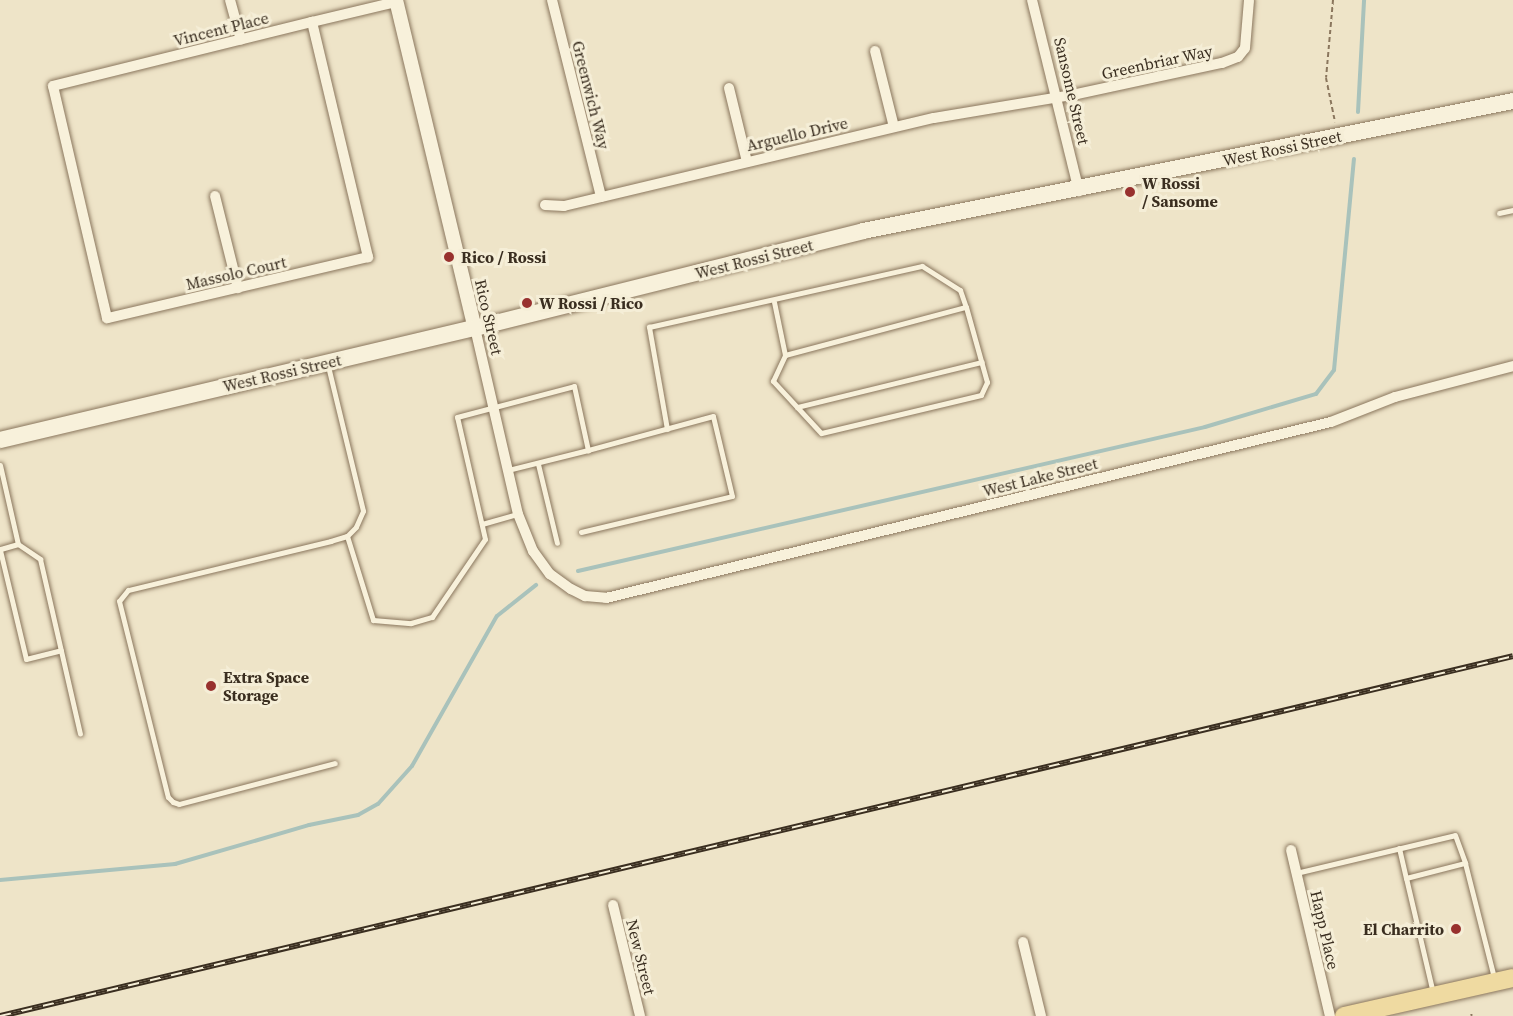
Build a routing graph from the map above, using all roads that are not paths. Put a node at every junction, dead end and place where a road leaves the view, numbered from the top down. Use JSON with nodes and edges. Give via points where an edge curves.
{"nodes":[{"id":1,"x":230,"y":0,"type":"edge"},
{"id":2,"x":552,"y":0,"type":"edge"},
{"id":3,"x":1032,"y":0,"type":"edge"},
{"id":4,"x":1249,"y":0,"type":"edge"},
{"id":5,"x":396,"y":1,"type":"edge"},
{"id":6,"x":312,"y":22,"type":"junction"},
{"id":7,"x":241,"y":40,"type":"junction"},
{"id":8,"x":875,"y":51,"type":"dead end"},
{"id":9,"x":53,"y":86,"type":"joint"},
{"id":10,"x":729,"y":88,"type":"dead end"},
{"id":11,"x":1058,"y":96,"type":"junction"},
{"id":12,"x":1513,"y":101,"type":"edge"},
{"id":13,"x":894,"y":127,"type":"junction"},
{"id":14,"x":747,"y":162,"type":"junction"},
{"id":15,"x":1079,"y":191,"type":"junction"},
{"id":16,"x":215,"y":196,"type":"dead end"},
{"id":17,"x":601,"y":197,"type":"junction"},
{"id":18,"x":546,"y":205,"type":"dead end"},
{"id":19,"x":1513,"y":210,"type":"edge"},
{"id":20,"x":1499,"y":213,"type":"dead end"},
{"id":21,"x":238,"y":288,"type":"junction"},
{"id":22,"x":774,"y":302,"type":"junction"},
{"id":23,"x":966,"y":307,"type":"junction"},
{"id":24,"x":475,"y":328,"type":"junction"},
{"id":25,"x":784,"y":355,"type":"junction"},
{"id":26,"x":327,"y":362,"type":"junction"},
{"id":27,"x":982,"y":362,"type":"junction"},
{"id":28,"x":1513,"y":366,"type":"edge"},
{"id":29,"x":797,"y":406,"type":"junction"},
{"id":30,"x":492,"y":407,"type":"junction"},
{"id":31,"x":667,"y":429,"type":"junction"},
{"id":32,"x":0,"y":440,"type":"edge"},
{"id":33,"x":588,"y":450,"type":"junction"},
{"id":34,"x":538,"y":464,"type":"junction"},
{"id":35,"x":0,"y":465,"type":"edge"},
{"id":36,"x":507,"y":470,"type":"junction"},
{"id":37,"x":518,"y":514,"type":"junction"},
{"id":38,"x":482,"y":524,"type":"junction"},
{"id":39,"x":581,"y":532,"type":"dead end"},
{"id":40,"x":347,"y":536,"type":"junction"},
{"id":41,"x":557,"y":543,"type":"dead end"},
{"id":42,"x":18,"y":544,"type":"junction"},
{"id":43,"x":0,"y":550,"type":"edge"},
{"id":44,"x":571,"y":589,"type":"joint"},
{"id":45,"x":61,"y":650,"type":"junction"},
{"id":46,"x":80,"y":733,"type":"dead end"},
{"id":47,"x":335,"y":763,"type":"dead end"},
{"id":48,"x":1399,"y":848,"type":"junction"},
{"id":49,"x":1291,"y":850,"type":"dead end"},
{"id":50,"x":1465,"y":864,"type":"junction"},
{"id":51,"x":1296,"y":873,"type":"junction"},
{"id":52,"x":1406,"y":878,"type":"junction"},
{"id":53,"x":613,"y":905,"type":"dead end"},
{"id":54,"x":1023,"y":942,"type":"dead end"},
{"id":55,"x":1513,"y":978,"type":"edge"},
{"id":56,"x":1495,"y":982,"type":"junction"},
{"id":57,"x":1433,"y":996,"type":"junction"},
{"id":58,"x":640,"y":1016,"type":"edge"},
{"id":59,"x":1041,"y":1016,"type":"edge"},
{"id":60,"x":1330,"y":1016,"type":"edge"},
{"id":61,"x":1344,"y":1016,"type":"edge"}],
"edges":[{"from":1,"to":7,"type":"street"},
{"from":2,"to":17,"type":"street","name":"Greenwich Way"},
{"from":3,"to":11,"type":"street","name":"Sansome Street"},
{"from":4,"to":11,"type":"street","name":"Greenbriar Way","via":[[1247,44],[1233,60]]},
{"from":5,"to":6,"type":"street","name":"Vincent Place"},
{"from":5,"to":24,"type":"street","name":"Rico Street"},
{"from":6,"to":7,"type":"street","name":"Vincent Place"},
{"from":6,"to":21,"type":"street","name":"Massolo Court","via":[[368,257]]},
{"from":7,"to":9,"type":"street","name":"Vincent Place"},
{"from":8,"to":13,"type":"street"},
{"from":9,"to":21,"type":"street","name":"Massolo Court","via":[[107,318]]},
{"from":10,"to":14,"type":"street"},
{"from":11,"to":13,"type":"street","name":"Arguello Drive"},
{"from":11,"to":15,"type":"street","name":"Sansome Street"},
{"from":12,"to":15,"type":"main road","name":"West Rossi Street"},
{"from":13,"to":14,"type":"street","name":"Arguello Drive"},
{"from":14,"to":17,"type":"street","name":"Arguello Drive"},
{"from":15,"to":24,"type":"main road","name":"West Rossi Street","via":[[863,231]]},
{"from":16,"to":21,"type":"street"},
{"from":17,"to":18,"type":"street","name":"Arguello Drive","via":[[564,206]]},
{"from":19,"to":20,"type":"lane"},
{"from":22,"to":23,"type":"lane","via":[[922,266],[960,290]]},
{"from":22,"to":25,"type":"lane"},
{"from":22,"to":31,"type":"lane","via":[[649,327]]},
{"from":23,"to":25,"type":"lane"},
{"from":23,"to":27,"type":"lane"},
{"from":24,"to":26,"type":"main road","name":"West Rossi Street"},
{"from":24,"to":30,"type":"street","name":"Rico Street"},
{"from":25,"to":29,"type":"lane","via":[[773,381]]},
{"from":26,"to":32,"type":"main road","name":"West Rossi Street"},
{"from":26,"to":40,"type":"lane","via":[[363,510],[357,527]]},
{"from":27,"to":29,"type":"lane"},
{"from":27,"to":29,"type":"lane","via":[[987,382],[981,395],[821,434]]},
{"from":28,"to":44,"type":"street","name":"West Lake Street","via":[[1395,398],[1331,422],[617,595],[585,596]]},
{"from":30,"to":33,"type":"lane","via":[[574,386]]},
{"from":30,"to":36,"type":"street","name":"Rico Street"},
{"from":30,"to":38,"type":"lane","via":[[457,417]]},
{"from":31,"to":33,"type":"lane"},
{"from":31,"to":39,"type":"lane","via":[[714,416],[732,496]]},
{"from":33,"to":34,"type":"lane"},
{"from":34,"to":36,"type":"lane"},
{"from":34,"to":41,"type":"lane"},
{"from":35,"to":42,"type":"lane"},
{"from":36,"to":37,"type":"street","name":"Rico Street"},
{"from":37,"to":38,"type":"lane"},
{"from":37,"to":44,"type":"street","name":"Rico Street","via":[[533,551],[550,574]]},
{"from":38,"to":40,"type":"lane","via":[[485,539],[441,608],[432,617],[411,623],[387,623],[369,615]]},
{"from":40,"to":47,"type":"lane","via":[[128,590],[120,601],[168,797],[173,802],[179,804]]},
{"from":42,"to":43,"type":"lane"},
{"from":42,"to":45,"type":"lane","via":[[40,559]]},
{"from":43,"to":45,"type":"lane","via":[[26,658]]},
{"from":45,"to":46,"type":"lane"},
{"from":48,"to":50,"type":"lane","via":[[1455,835]]},
{"from":48,"to":51,"type":"lane"},
{"from":48,"to":52,"type":"lane"},
{"from":49,"to":51,"type":"street","name":"Happ Place"},
{"from":50,"to":52,"type":"lane"},
{"from":50,"to":56,"type":"lane"},
{"from":51,"to":60,"type":"street","name":"Happ Place"},
{"from":52,"to":57,"type":"lane"},
{"from":53,"to":58,"type":"street","name":"New Street"},
{"from":54,"to":59,"type":"street"},
{"from":55,"to":56,"type":"main road"},
{"from":56,"to":57,"type":"main road"},
{"from":57,"to":61,"type":"main road"}]}
